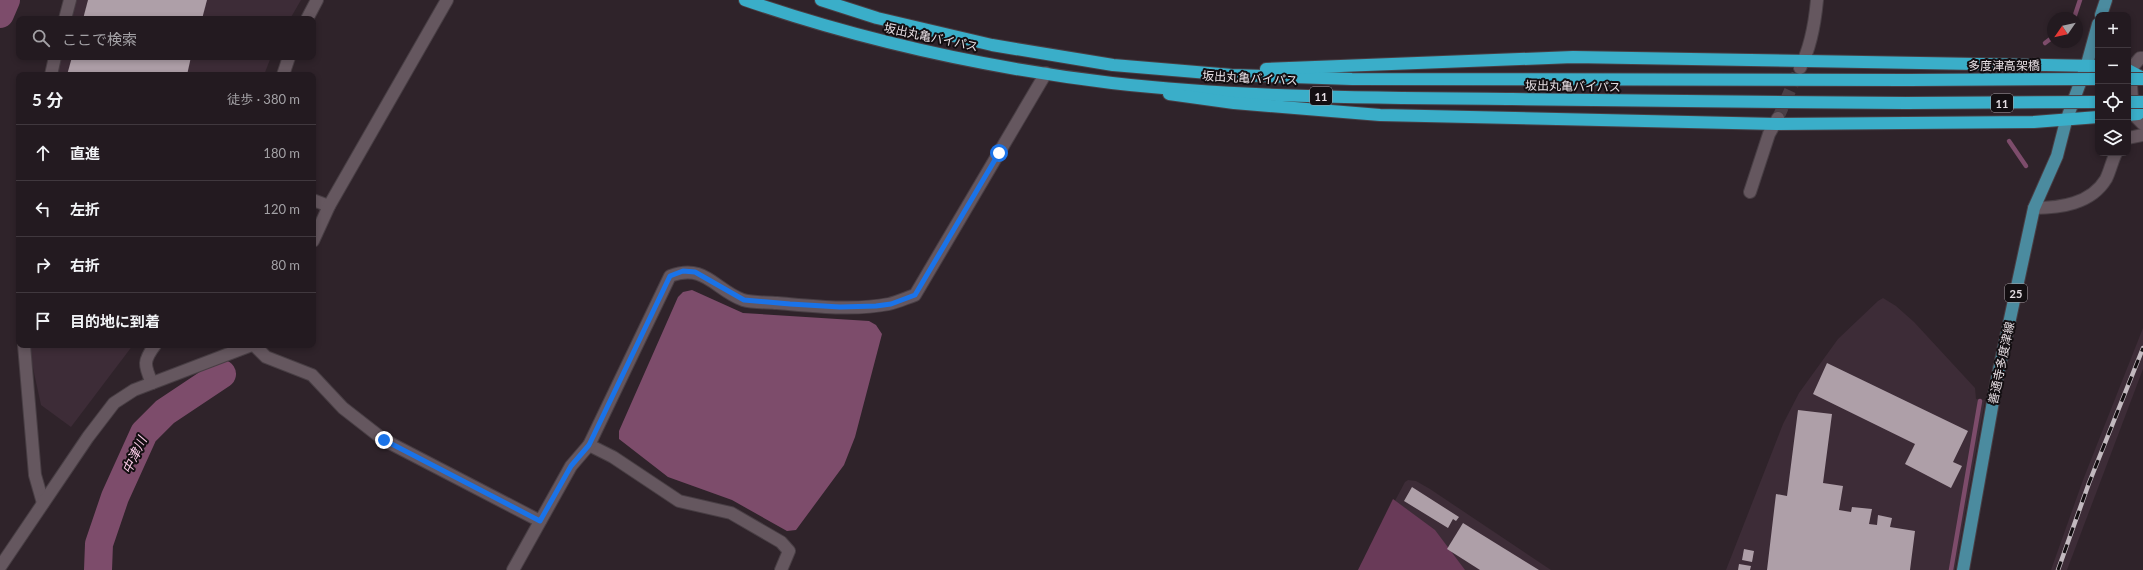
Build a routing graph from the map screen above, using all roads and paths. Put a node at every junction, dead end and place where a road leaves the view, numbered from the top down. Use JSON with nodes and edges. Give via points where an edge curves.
{"nodes":[{"id":1,"x":70,"y":0,"type":"edge"},
{"id":2,"x":317,"y":0,"type":"edge"},
{"id":3,"x":447,"y":0,"type":"edge"},
{"id":4,"x":746,"y":0,"type":"edge"},
{"id":5,"x":821,"y":0,"type":"edge"},
{"id":6,"x":1817,"y":0,"type":"edge"},
{"id":7,"x":2106,"y":0,"type":"edge"},
{"id":8,"x":2102,"y":12,"type":"edge"},
{"id":9,"x":66,"y":16,"type":"edge"},
{"id":10,"x":309,"y":16,"type":"edge"},
{"id":11,"x":2095,"y":44,"type":"edge"},
{"id":12,"x":2143,"y":58,"type":"edge"},
{"id":13,"x":54,"y":60,"type":"edge"},
{"id":14,"x":288,"y":60,"type":"edge"},
{"id":15,"x":1803,"y":64,"type":"junction"},
{"id":16,"x":2092,"y":65,"type":"edge"},
{"id":17,"x":2131,"y":70,"type":"edge"},
{"id":18,"x":52,"y":72,"type":"edge"},
{"id":19,"x":284,"y":72,"type":"edge"},
{"id":20,"x":1199,"y":72,"type":"junction"},
{"id":21,"x":1046,"y":73,"type":"junction"},
{"id":22,"x":2131,"y":74,"type":"edge"},
{"id":23,"x":2143,"y":78,"type":"edge"},
{"id":24,"x":2095,"y":79,"type":"edge"},
{"id":25,"x":1909,"y":80,"type":"joint"},
{"id":26,"x":1112,"y":83,"type":"junction"},
{"id":27,"x":2131,"y":84,"type":"edge"},
{"id":28,"x":2095,"y":102,"type":"edge"},
{"id":29,"x":2131,"y":102,"type":"edge"},
{"id":30,"x":2143,"y":102,"type":"edge"},
{"id":31,"x":2135,"y":113,"type":"edge"},
{"id":32,"x":2095,"y":117,"type":"edge"},
{"id":33,"x":1777,"y":121,"type":"junction"},
{"id":34,"x":2066,"y":121,"type":"junction"},
{"id":35,"x":2143,"y":130,"type":"edge"},
{"id":36,"x":2131,"y":136,"type":"edge"},
{"id":37,"x":2115,"y":156,"type":"edge"},
{"id":38,"x":1750,"y":192,"type":"dead end"},
{"id":39,"x":316,"y":201,"type":"edge"},
{"id":40,"x":329,"y":206,"type":"junction"},
{"id":41,"x":2034,"y":208,"type":"junction"},
{"id":42,"x":316,"y":234,"type":"edge"},
{"id":43,"x":24,"y":348,"type":"edge"},
{"id":44,"x":152,"y":348,"type":"edge"},
{"id":45,"x":245,"y":348,"type":"edge"},
{"id":46,"x":256,"y":348,"type":"edge"},
{"id":47,"x":152,"y":383,"type":"junction"},
{"id":48,"x":589,"y":445,"type":"junction"},
{"id":49,"x":43,"y":503,"type":"junction"},
{"id":50,"x":540,"y":521,"type":"junction"},
{"id":51,"x":0,"y":567,"type":"edge"},
{"id":52,"x":513,"y":570,"type":"edge"},
{"id":53,"x":781,"y":570,"type":"edge"},
{"id":54,"x":1963,"y":570,"type":"edge"}],
"edges":[{"from":1,"to":9,"type":"street"},
{"from":2,"to":10,"type":"street"},
{"from":3,"to":40,"type":"street"},
{"from":4,"to":21,"type":"highway","name":"坂出丸亀バイパス","number":"11","via":[[884,42]]},
{"from":5,"to":20,"type":"highway","name":"坂出丸亀バイパス","number":"11","via":[[877,18],[992,45],[1113,65]]},
{"from":6,"to":15,"type":"street","via":[[1815,22]]},
{"from":7,"to":8,"type":"main road"},
{"from":11,"to":16,"type":"main road","name":"善通寺多度津線","number":"25"},
{"from":12,"to":17,"type":"street","via":[[2140,58]]},
{"from":13,"to":18,"type":"street"},
{"from":14,"to":19,"type":"street"},
{"from":15,"to":16,"type":"highway"},
{"from":15,"to":20,"type":"highway","via":[[1573,57]]},
{"from":16,"to":34,"type":"main road","name":"善通寺多度津線","number":"25"},
{"from":20,"to":25,"type":"highway","name":"坂出丸亀バイパス","number":"11","via":[[1352,79]]},
{"from":21,"to":26,"type":"highway","name":"坂出丸亀バイパス","number":"11"},
{"from":21,"to":48,"type":"street","via":[[915,295],[891,304],[876,306],[790,304],[744,300],[695,272],[683,271],[670,276]]},
{"from":22,"to":23,"type":"highway","bridge":true},
{"from":24,"to":25,"type":"highway","name":"多度津高架橋","number":"11","bridge":true},
{"from":26,"to":28,"type":"highway","name":"坂出丸亀バイパス","number":"11","bridge":true,"via":[[1351,98],[1906,103]]},
{"from":26,"to":33,"type":"highway","via":[[1172,95],[1234,103],[1380,115]]},
{"from":27,"to":31,"type":"street"},
{"from":29,"to":30,"type":"highway","bridge":true},
{"from":31,"to":35,"type":"street"},
{"from":32,"to":34,"type":"highway"},
{"from":33,"to":34,"type":"highway"},
{"from":33,"to":38,"type":"street","via":[[1769,134]]},
{"from":34,"to":41,"type":"main road","name":"善通寺多度津線","number":"25","via":[[2057,156]]},
{"from":35,"to":36,"type":"street"},
{"from":37,"to":41,"type":"street","via":[[2105,179],[2091,194],[2074,204]]},
{"from":39,"to":40,"type":"street"},
{"from":40,"to":42,"type":"street"},
{"from":41,"to":54,"type":"main road","name":"善通寺多度津線","number":"25","via":[[1997,379]]},
{"from":43,"to":49,"type":"street","via":[[35,475]]},
{"from":44,"to":47,"type":"street","via":[[145,362]]},
{"from":45,"to":47,"type":"street"},
{"from":46,"to":50,"type":"street","via":[[266,357],[312,375],[343,408],[384,440]]},
{"from":47,"to":49,"type":"street","via":[[134,390],[114,403]]},
{"from":48,"to":50,"type":"street","via":[[571,466]]},
{"from":48,"to":53,"type":"street","via":[[613,457],[678,501],[732,513],[781,542],[789,551]]},
{"from":49,"to":51,"type":"street"},
{"from":50,"to":52,"type":"street"}]}
